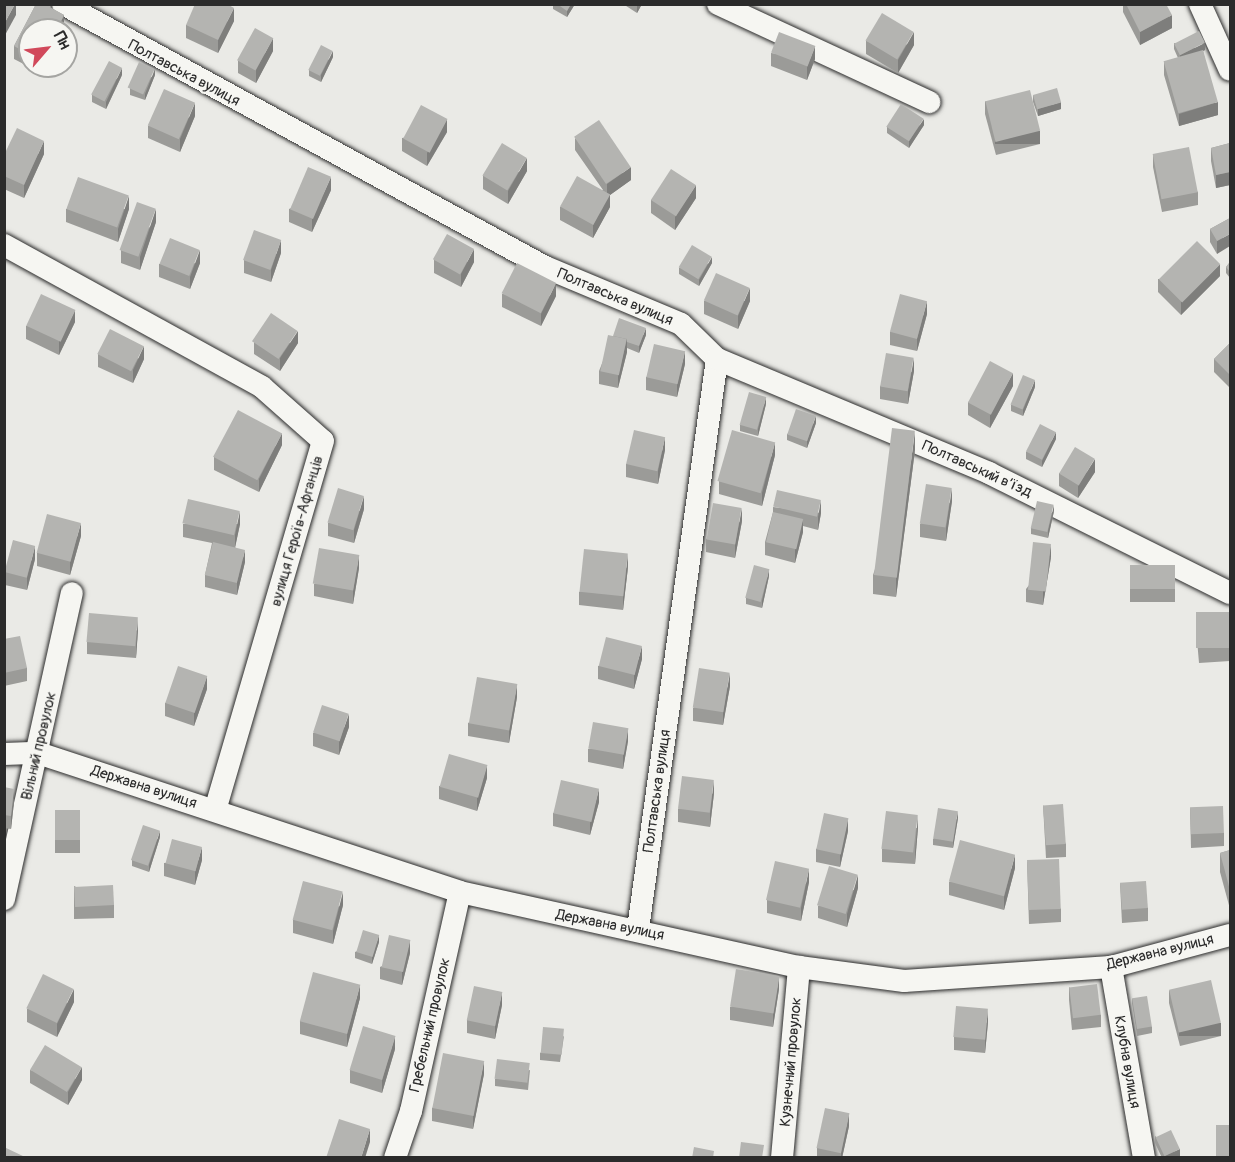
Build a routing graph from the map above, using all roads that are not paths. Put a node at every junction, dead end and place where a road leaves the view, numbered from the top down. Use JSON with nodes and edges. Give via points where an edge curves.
{"nodes":[{"id":1,"x":63,"y":4,"type":"edge"},
{"id":2,"x":718,"y":4,"type":"edge"},
{"id":3,"x":1200,"y":4,"type":"edge"},
{"id":4,"x":1230,"y":70,"type":"edge"},
{"id":5,"x":929,"y":102,"type":"dead end"},
{"id":6,"x":4,"y":245,"type":"edge"},
{"id":7,"x":717,"y":359,"type":"junction"},
{"id":8,"x":72,"y":593,"type":"dead end"},
{"id":9,"x":1230,"y":593,"type":"edge"},
{"id":10,"x":4,"y":753,"type":"edge"},
{"id":11,"x":38,"y":753,"type":"junction"},
{"id":12,"x":215,"y":810,"type":"junction"},
{"id":13,"x":460,"y":892,"type":"junction"},
{"id":14,"x":4,"y":899,"type":"edge"},
{"id":15,"x":638,"y":929,"type":"junction"},
{"id":16,"x":1230,"y":935,"type":"edge"},
{"id":17,"x":800,"y":967,"type":"junction"},
{"id":18,"x":1111,"y":967,"type":"junction"},
{"id":19,"x":395,"y":1158,"type":"edge"},
{"id":20,"x":782,"y":1158,"type":"edge"},
{"id":21,"x":1144,"y":1158,"type":"edge"}],
"edges":[{"from":1,"to":7,"type":"street","name":"Полтавська вулиця","via":[[545,267],[681,324]]},
{"from":2,"to":5,"type":"street"},
{"from":3,"to":4,"type":"street"},
{"from":6,"to":12,"type":"street","name":"вулиця Героїв-Афганців","via":[[262,387],[323,441]]},
{"from":7,"to":9,"type":"street","name":"Полтавський в’їзд","via":[[990,473]]},
{"from":7,"to":15,"type":"street","name":"Полтавська вулиця"},
{"from":8,"to":11,"type":"street","name":"Вільний провулок"},
{"from":10,"to":11,"type":"street","name":"Державна вулиця"},
{"from":11,"to":12,"type":"street","name":"Державна вулиця"},
{"from":11,"to":14,"type":"street","name":"Вільний провулок"},
{"from":12,"to":13,"type":"street","name":"Державна вулиця"},
{"from":13,"to":15,"type":"street","name":"Державна вулиця"},
{"from":13,"to":19,"type":"street","name":"Гребельний провулок","via":[[411,1111]]},
{"from":15,"to":17,"type":"street","name":"Державна вулиця"},
{"from":16,"to":18,"type":"street","name":"Державна вулиця"},
{"from":17,"to":18,"type":"street","name":"Державна вулиця","via":[[904,981]]},
{"from":17,"to":20,"type":"street","name":"Кузнечний провулок"},
{"from":18,"to":21,"type":"street","name":"Клубна вулиця"}]}
